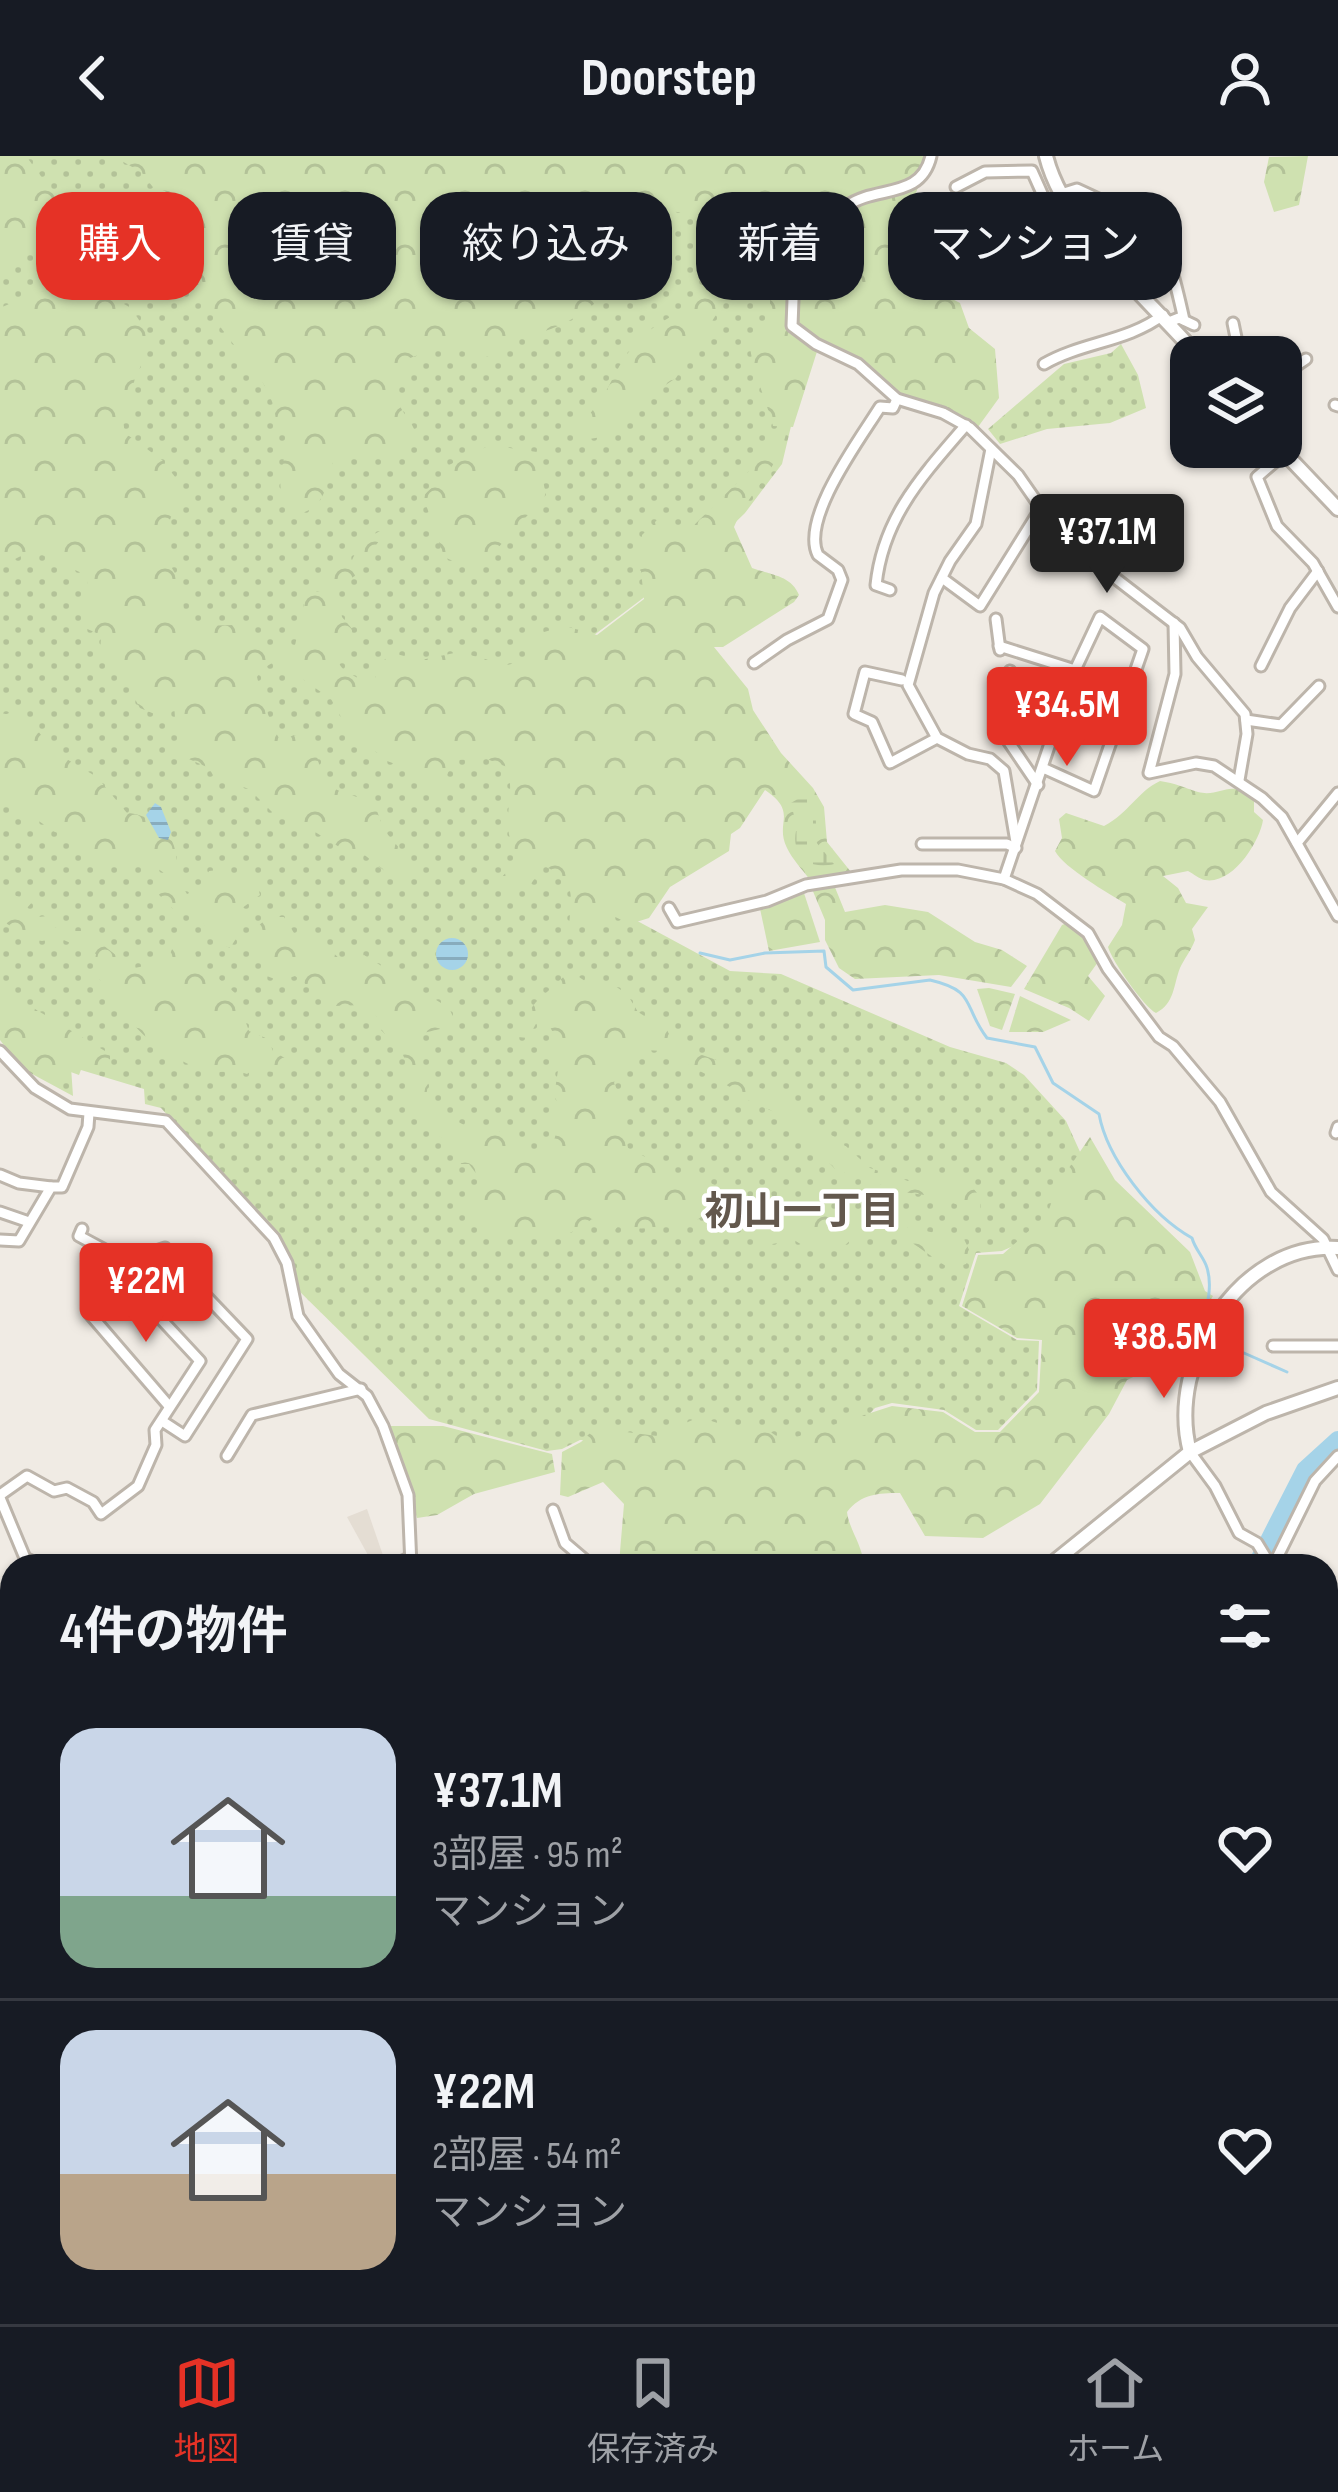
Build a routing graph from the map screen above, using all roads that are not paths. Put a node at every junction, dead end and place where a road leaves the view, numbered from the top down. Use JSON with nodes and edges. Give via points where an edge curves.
{"nodes":[{"id":1,"x":931,"y":156,"type":"edge"},
{"id":2,"x":1046,"y":156,"type":"edge"},
{"id":3,"x":956,"y":187,"type":"dead end"},
{"id":4,"x":1041,"y":192,"type":"edge"},
{"id":5,"x":1060,"y":192,"type":"edge"},
{"id":6,"x":1158,"y":300,"type":"edge"},
{"id":7,"x":1174,"y":300,"type":"edge"},
{"id":8,"x":1178,"y":320,"type":"junction"},
{"id":9,"x":1233,"y":323,"type":"dead end"},
{"id":10,"x":1187,"y":336,"type":"edge"},
{"id":11,"x":1236,"y":336,"type":"edge"},
{"id":12,"x":1306,"y":359,"type":"dead end"},
{"id":13,"x":1302,"y":362,"type":"edge"},
{"id":14,"x":1043,"y":364,"type":"dead end"},
{"id":15,"x":897,"y":399,"type":"junction"},
{"id":16,"x":966,"y":425,"type":"junction"},
{"id":17,"x":992,"y":449,"type":"junction"},
{"id":18,"x":1265,"y":468,"type":"edge"},
{"id":19,"x":1299,"y":468,"type":"edge"},
{"id":20,"x":1041,"y":508,"type":"junction"},
{"id":21,"x":1338,"y":509,"type":"edge"},
{"id":22,"x":1318,"y":571,"type":"junction"},
{"id":23,"x":942,"y":578,"type":"junction"},
{"id":24,"x":890,"y":590,"type":"dead end"},
{"id":25,"x":1338,"y":607,"type":"edge"},
{"id":26,"x":996,"y":620,"type":"dead end"},
{"id":27,"x":1174,"y":622,"type":"junction"},
{"id":28,"x":754,"y":663,"type":"dead end"},
{"id":29,"x":1261,"y":666,"type":"dead end"},
{"id":30,"x":1075,"y":670,"type":"junction"},
{"id":31,"x":1010,"y":671,"type":"dead end"},
{"id":32,"x":902,"y":680,"type":"dead end"},
{"id":33,"x":1319,"y":686,"type":"dead end"},
{"id":34,"x":1246,"y":720,"type":"junction"},
{"id":35,"x":937,"y":739,"type":"junction"},
{"id":36,"x":1043,"y":768,"type":"junction"},
{"id":37,"x":1239,"y":780,"type":"junction"},
{"id":38,"x":1037,"y":785,"type":"junction"},
{"id":39,"x":1338,"y":793,"type":"edge"},
{"id":40,"x":1297,"y":843,"type":"junction"},
{"id":41,"x":922,"y":844,"type":"dead end"},
{"id":42,"x":1016,"y":847,"type":"junction"},
{"id":43,"x":1004,"y":879,"type":"junction"},
{"id":44,"x":669,"y":908,"type":"dead end"},
{"id":45,"x":1338,"y":916,"type":"edge"},
{"id":46,"x":0,"y":1051,"type":"edge"},
{"id":47,"x":89,"y":1113,"type":"junction"},
{"id":48,"x":0,"y":1175,"type":"edge"},
{"id":49,"x":51,"y":1187,"type":"junction"},
{"id":50,"x":0,"y":1211,"type":"edge"},
{"id":51,"x":29,"y":1222,"type":"junction"},
{"id":52,"x":82,"y":1229,"type":"dead end"},
{"id":53,"x":0,"y":1240,"type":"edge"},
{"id":54,"x":165,"y":1248,"type":"dead end"},
{"id":55,"x":1331,"y":1248,"type":"edge"},
{"id":56,"x":133,"y":1265,"type":"junction"},
{"id":57,"x":1338,"y":1270,"type":"edge"},
{"id":58,"x":1274,"y":1346,"type":"dead end"},
{"id":59,"x":1338,"y":1346,"type":"edge"},
{"id":60,"x":1338,"y":1388,"type":"edge"},
{"id":61,"x":361,"y":1389,"type":"junction"},
{"id":62,"x":170,"y":1406,"type":"junction"},
{"id":63,"x":162,"y":1421,"type":"junction"},
{"id":64,"x":1190,"y":1452,"type":"junction"},
{"id":65,"x":227,"y":1456,"type":"dead end"},
{"id":66,"x":1338,"y":1456,"type":"edge"},
{"id":67,"x":0,"y":1496,"type":"edge"},
{"id":68,"x":553,"y":1510,"type":"dead end"},
{"id":69,"x":23,"y":1554,"type":"edge"},
{"id":70,"x":410,"y":1554,"type":"edge"},
{"id":71,"x":578,"y":1554,"type":"edge"},
{"id":72,"x":1064,"y":1554,"type":"edge"},
{"id":73,"x":1264,"y":1554,"type":"edge"},
{"id":74,"x":1278,"y":1554,"type":"edge"}],
"edges":[{"from":1,"to":15,"type":"street","via":[[914,185],[846,206],[794,273],[792,326],[858,364]]},
{"from":2,"to":5,"type":"street"},
{"from":3,"to":4,"type":"street","via":[[985,172],[1032,171]]},
{"from":6,"to":8,"type":"street"},
{"from":7,"to":8,"type":"street"},
{"from":8,"to":10,"type":"street"},
{"from":8,"to":14,"type":"street"},
{"from":9,"to":11,"type":"street"},
{"from":12,"to":13,"type":"street"},
{"from":15,"to":16,"type":"street"},
{"from":15,"to":28,"type":"street","via":[[893,408],[880,407],[848,457],[814,535],[818,555],[842,580],[828,619]]},
{"from":16,"to":17,"type":"street"},
{"from":16,"to":24,"type":"street","via":[[900,504],[879,557],[876,585]]},
{"from":17,"to":20,"type":"street"},
{"from":17,"to":23,"type":"street","via":[[976,524]]},
{"from":18,"to":22,"type":"street","via":[[1257,477],[1277,526]]},
{"from":19,"to":21,"type":"street"},
{"from":20,"to":23,"type":"street","via":[[981,607]]},
{"from":20,"to":27,"type":"street","via":[[1079,551]]},
{"from":22,"to":25,"type":"street"},
{"from":22,"to":29,"type":"street"},
{"from":23,"to":35,"type":"street","via":[[908,685]]},
{"from":26,"to":30,"type":"street","via":[[1000,648]]},
{"from":27,"to":34,"type":"street"},
{"from":27,"to":37,"type":"street","via":[[1174,674],[1149,773],[1196,763]]},
{"from":30,"to":36,"type":"street"},
{"from":30,"to":36,"type":"street","via":[[1100,617],[1143,649],[1094,791]]},
{"from":31,"to":38,"type":"street","via":[[1000,729]]},
{"from":32,"to":35,"type":"street","via":[[865,672],[854,714],[872,722],[890,763]]},
{"from":33,"to":34,"type":"street","via":[[1281,724]]},
{"from":34,"to":37,"type":"street"},
{"from":35,"to":42,"type":"street","via":[[1004,771]]},
{"from":36,"to":38,"type":"street"},
{"from":37,"to":40,"type":"street"},
{"from":38,"to":42,"type":"street"},
{"from":39,"to":40,"type":"street"},
{"from":40,"to":45,"type":"street"},
{"from":41,"to":42,"type":"street"},
{"from":42,"to":43,"type":"street"},
{"from":43,"to":44,"type":"street","via":[[901,870],[806,885],[677,922]]},
{"from":43,"to":55,"type":"street","via":[[1088,932],[1159,1037],[1220,1102],[1271,1192]]},
{"from":46,"to":47,"type":"street","via":[[45,1095]]},
{"from":47,"to":49,"type":"street","via":[[62,1186]]},
{"from":47,"to":61,"type":"street","via":[[173,1126],[274,1238],[298,1316],[339,1374]]},
{"from":48,"to":49,"type":"street"},
{"from":49,"to":51,"type":"street"},
{"from":50,"to":51,"type":"street"},
{"from":51,"to":53,"type":"street","via":[[20,1240]]},
{"from":52,"to":56,"type":"street","via":[[80,1236]]},
{"from":54,"to":56,"type":"street"},
{"from":55,"to":57,"type":"street"},
{"from":55,"to":64,"type":"street","via":[[1291,1252],[1252,1274],[1222,1306],[1184,1420]]},
{"from":56,"to":62,"type":"street","via":[[89,1313]]},
{"from":58,"to":59,"type":"street"},
{"from":60,"to":64,"type":"street"},
{"from":61,"to":65,"type":"street","via":[[252,1415]]},
{"from":61,"to":70,"type":"street","via":[[408,1495]]},
{"from":62,"to":63,"type":"street"},
{"from":62,"to":63,"type":"street","via":[[200,1361],[147,1304],[182,1270],[247,1339],[185,1436]]},
{"from":63,"to":67,"type":"street","via":[[138,1486],[101,1514],[68,1488],[54,1491],[27,1476]]},
{"from":64,"to":72,"type":"street"},
{"from":64,"to":73,"type":"street","via":[[1239,1533]]},
{"from":66,"to":74,"type":"street","via":[[1315,1480]]},
{"from":67,"to":69,"type":"street"},
{"from":68,"to":71,"type":"street"}]}
